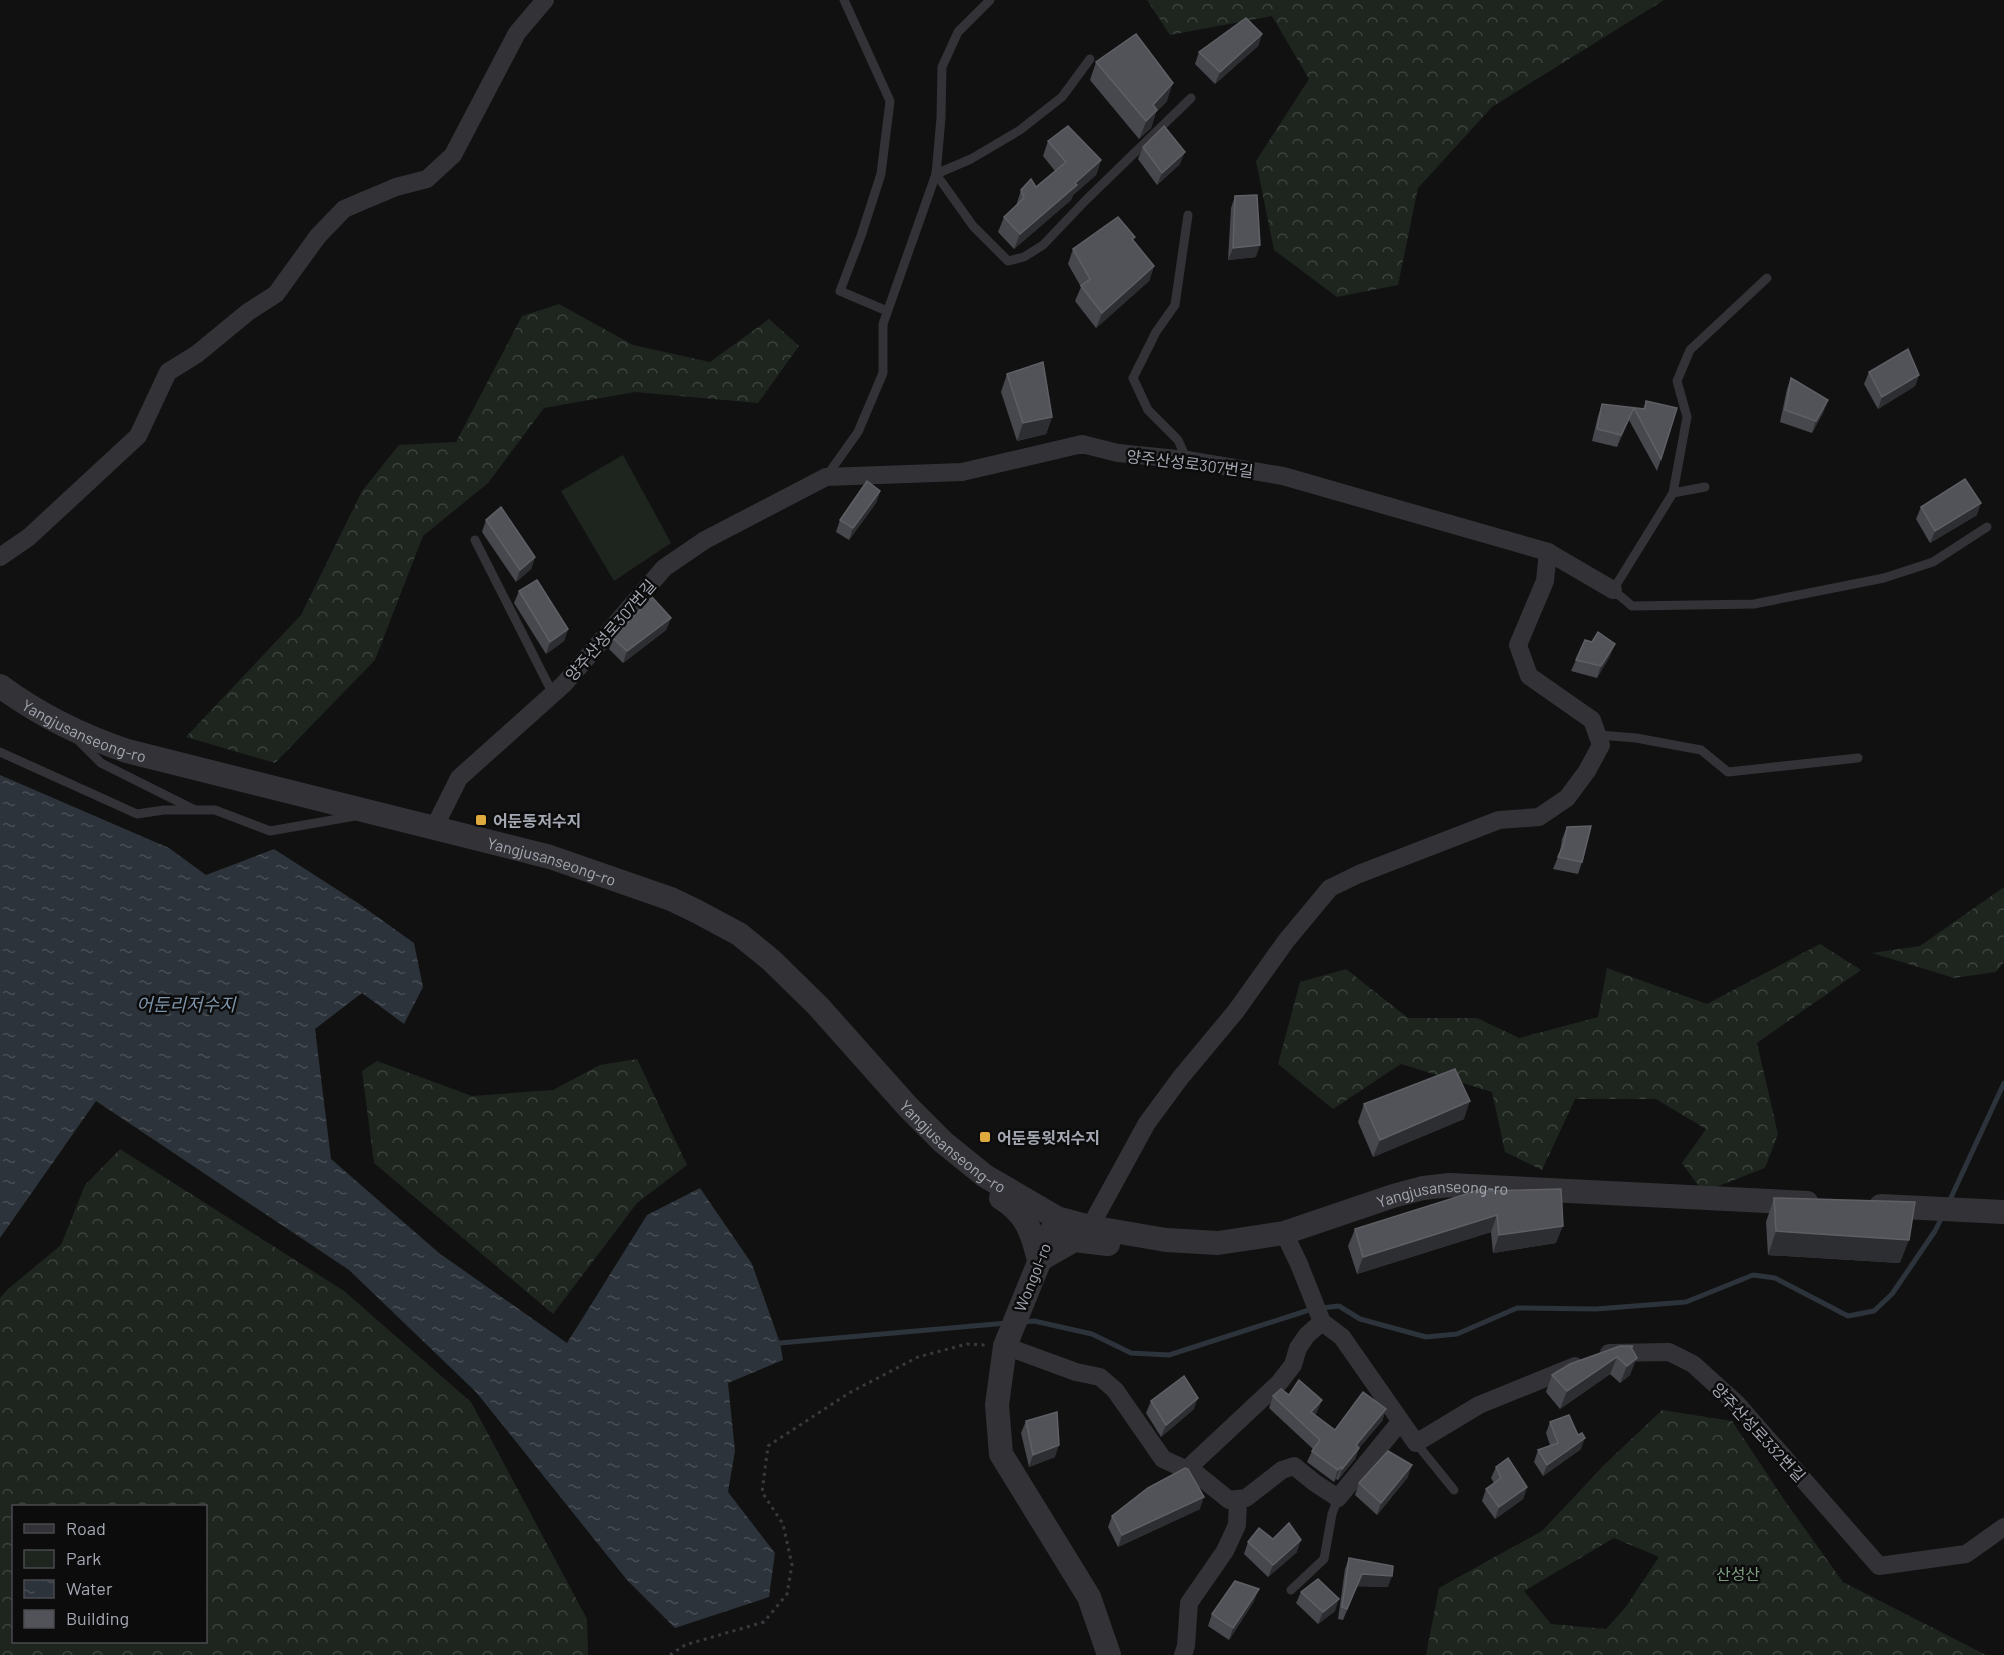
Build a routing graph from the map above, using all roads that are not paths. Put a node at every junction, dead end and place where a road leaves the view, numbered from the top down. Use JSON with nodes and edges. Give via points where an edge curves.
{"nodes":[{"id":1,"x":545,"y":0,"type":"edge"},
{"id":2,"x":844,"y":0,"type":"edge"},
{"id":3,"x":990,"y":0,"type":"edge"},
{"id":4,"x":1090,"y":59,"type":"dead end"},
{"id":5,"x":1191,"y":98,"type":"dead end"},
{"id":6,"x":936,"y":174,"type":"junction"},
{"id":7,"x":1188,"y":215,"type":"dead end"},
{"id":8,"x":1767,"y":278,"type":"dead end"},
{"id":9,"x":887,"y":311,"type":"junction"},
{"id":10,"x":1186,"y":460,"type":"junction"},
{"id":11,"x":826,"y":477,"type":"junction"},
{"id":12,"x":1705,"y":487,"type":"dead end"},
{"id":13,"x":1673,"y":493,"type":"junction"},
{"id":14,"x":1987,"y":527,"type":"dead end"},
{"id":15,"x":474,"y":540,"type":"dead end"},
{"id":16,"x":1548,"y":552,"type":"junction"},
{"id":17,"x":0,"y":557,"type":"edge"},
{"id":18,"x":1613,"y":591,"type":"junction"},
{"id":19,"x":0,"y":686,"type":"edge"},
{"id":20,"x":553,"y":694,"type":"junction"},
{"id":21,"x":61,"y":723,"type":"junction"},
{"id":22,"x":1599,"y":735,"type":"junction"},
{"id":23,"x":0,"y":752,"type":"edge"},
{"id":24,"x":1858,"y":758,"type":"dead end"},
{"id":25,"x":195,"y":810,"type":"junction"},
{"id":26,"x":372,"y":813,"type":"junction"},
{"id":27,"x":434,"y":828,"type":"junction"},
{"id":28,"x":959,"y":1155,"type":"junction"},
{"id":29,"x":1833,"y":1204,"type":"edge"},
{"id":30,"x":1856,"y":1205,"type":"edge"},
{"id":31,"x":2004,"y":1212,"type":"edge"},
{"id":32,"x":1056,"y":1218,"type":"junction"},
{"id":33,"x":1089,"y":1227,"type":"junction"},
{"id":34,"x":1284,"y":1233,"type":"junction"},
{"id":35,"x":1166,"y":1240,"type":"junction"},
{"id":36,"x":1039,"y":1260,"type":"junction"},
{"id":37,"x":1321,"y":1319,"type":"junction"},
{"id":38,"x":1006,"y":1341,"type":"junction"},
{"id":39,"x":1400,"y":1422,"type":"junction"},
{"id":40,"x":1416,"y":1443,"type":"junction"},
{"id":41,"x":1186,"y":1470,"type":"junction"},
{"id":42,"x":1454,"y":1490,"type":"dead end"},
{"id":43,"x":1338,"y":1498,"type":"junction"},
{"id":44,"x":1238,"y":1499,"type":"junction"},
{"id":45,"x":2004,"y":1527,"type":"edge"},
{"id":46,"x":1291,"y":1590,"type":"dead end"},
{"id":47,"x":1109,"y":1655,"type":"edge"},
{"id":48,"x":1183,"y":1655,"type":"edge"}],
"edges":[{"from":1,"to":17,"type":"street","via":[[517,33],[453,155],[428,179],[396,187],[344,209],[318,236],[276,294],[168,372],[138,436],[29,537]]},
{"from":2,"to":9,"type":"lane","via":[[890,101],[881,174],[840,291]]},
{"from":3,"to":6,"type":"lane","name":"양주산성로307번길","via":[[958,32],[942,67]]},
{"from":4,"to":6,"type":"lane","via":[[1062,97],[1020,130]]},
{"from":5,"to":6,"type":"lane","via":[[1043,245],[1024,257],[1008,261],[973,226]]},
{"from":6,"to":9,"type":"lane","name":"양주산성로307번길"},
{"from":7,"to":10,"type":"lane","via":[[1175,305],[1132,378],[1148,410],[1178,440]]},
{"from":8,"to":13,"type":"lane","via":[[1690,350],[1677,381],[1687,417]]},
{"from":9,"to":11,"type":"lane","name":"양주산성로307번길","via":[[883,324],[883,373],[858,432]]},
{"from":10,"to":11,"type":"street","name":"양주산성로307번길","via":[[1118,453],[1082,444],[962,472]]},
{"from":10,"to":16,"type":"street","name":"양주산성로307번길","via":[[1283,476]]},
{"from":11,"to":20,"type":"street","name":"양주산성로307번길","via":[[705,540],[664,568]]},
{"from":12,"to":13,"type":"lane"},
{"from":13,"to":18,"type":"lane"},
{"from":14,"to":18,"type":"lane","via":[[1933,562],[1884,578],[1754,604],[1632,606]]},
{"from":15,"to":20,"type":"lane"},
{"from":16,"to":18,"type":"street","name":"양주산성로307번길"},
{"from":16,"to":22,"type":"street","via":[[1545,581],[1518,645],[1529,676],[1592,720]]},
{"from":19,"to":21,"type":"street","name":"Yangjusanseong-ro"},
{"from":20,"to":27,"type":"street","name":"양주산성로307번길","via":[[459,778]]},
{"from":21,"to":25,"type":"lane","via":[[101,763]]},
{"from":21,"to":26,"type":"street","name":"Yangjusanseong-ro","via":[[127,751]]},
{"from":22,"to":24,"type":"lane","via":[[1701,750],[1728,772]]},
{"from":22,"to":33,"type":"street","via":[[1601,745],[1587,771],[1567,798],[1539,817],[1499,820],[1330,888],[1147,1123]]},
{"from":23,"to":25,"type":"lane","via":[[137,814]]},
{"from":25,"to":26,"type":"lane","via":[[215,810],[270,831]]},
{"from":26,"to":27,"type":"street","name":"Yangjusanseong-ro"},
{"from":27,"to":28,"type":"street","name":"Yangjusanseong-ro","via":[[550,856],[671,899],[739,934],[803,991],[922,1122]]},
{"from":28,"to":32,"type":"street","name":"Yangjusanseong-ro","via":[[985,1176]]},
{"from":28,"to":36,"type":"street","via":[[964,1173],[1013,1205],[1025,1220]]},
{"from":29,"to":34,"type":"street","name":"Yangjusanseong-ro","via":[[1450,1185],[1393,1196]]},
{"from":30,"to":31,"type":"street"},
{"from":32,"to":33,"type":"street","name":"Yangjusanseong-ro"},
{"from":32,"to":36,"type":"street","name":"Wongol-ro"},
{"from":33,"to":35,"type":"street","name":"Yangjusanseong-ro"},
{"from":34,"to":35,"type":"street","name":"Yangjusanseong-ro","via":[[1218,1243]]},
{"from":34,"to":37,"type":"street"},
{"from":35,"to":36,"type":"street","via":[[1150,1246],[1074,1240]]},
{"from":36,"to":38,"type":"street","name":"Wongol-ro"},
{"from":37,"to":39,"type":"street","via":[[1342,1337]]},
{"from":37,"to":41,"type":"street","via":[[1298,1348],[1293,1365],[1279,1383]]},
{"from":38,"to":41,"type":"street","via":[[1076,1372],[1100,1377],[1115,1390],[1163,1460]]},
{"from":38,"to":47,"type":"street","name":"Wongol-ro","via":[[998,1405],[1001,1454],[1089,1596]]},
{"from":39,"to":40,"type":"street"},
{"from":39,"to":43,"type":"street"},
{"from":40,"to":42,"type":"lane"},
{"from":40,"to":45,"type":"street","name":"양주산성로332번길","via":[[1479,1406],[1589,1359],[1612,1352],[1669,1352],[1693,1364],[1737,1404],[1879,1566],[1966,1554]]},
{"from":41,"to":44,"type":"street","via":[[1229,1500]]},
{"from":43,"to":44,"type":"street","via":[[1294,1466],[1282,1470],[1246,1498]]},
{"from":43,"to":46,"type":"lane","via":[[1324,1559]]},
{"from":44,"to":48,"type":"street","via":[[1237,1525],[1225,1551],[1189,1603]]}]}
